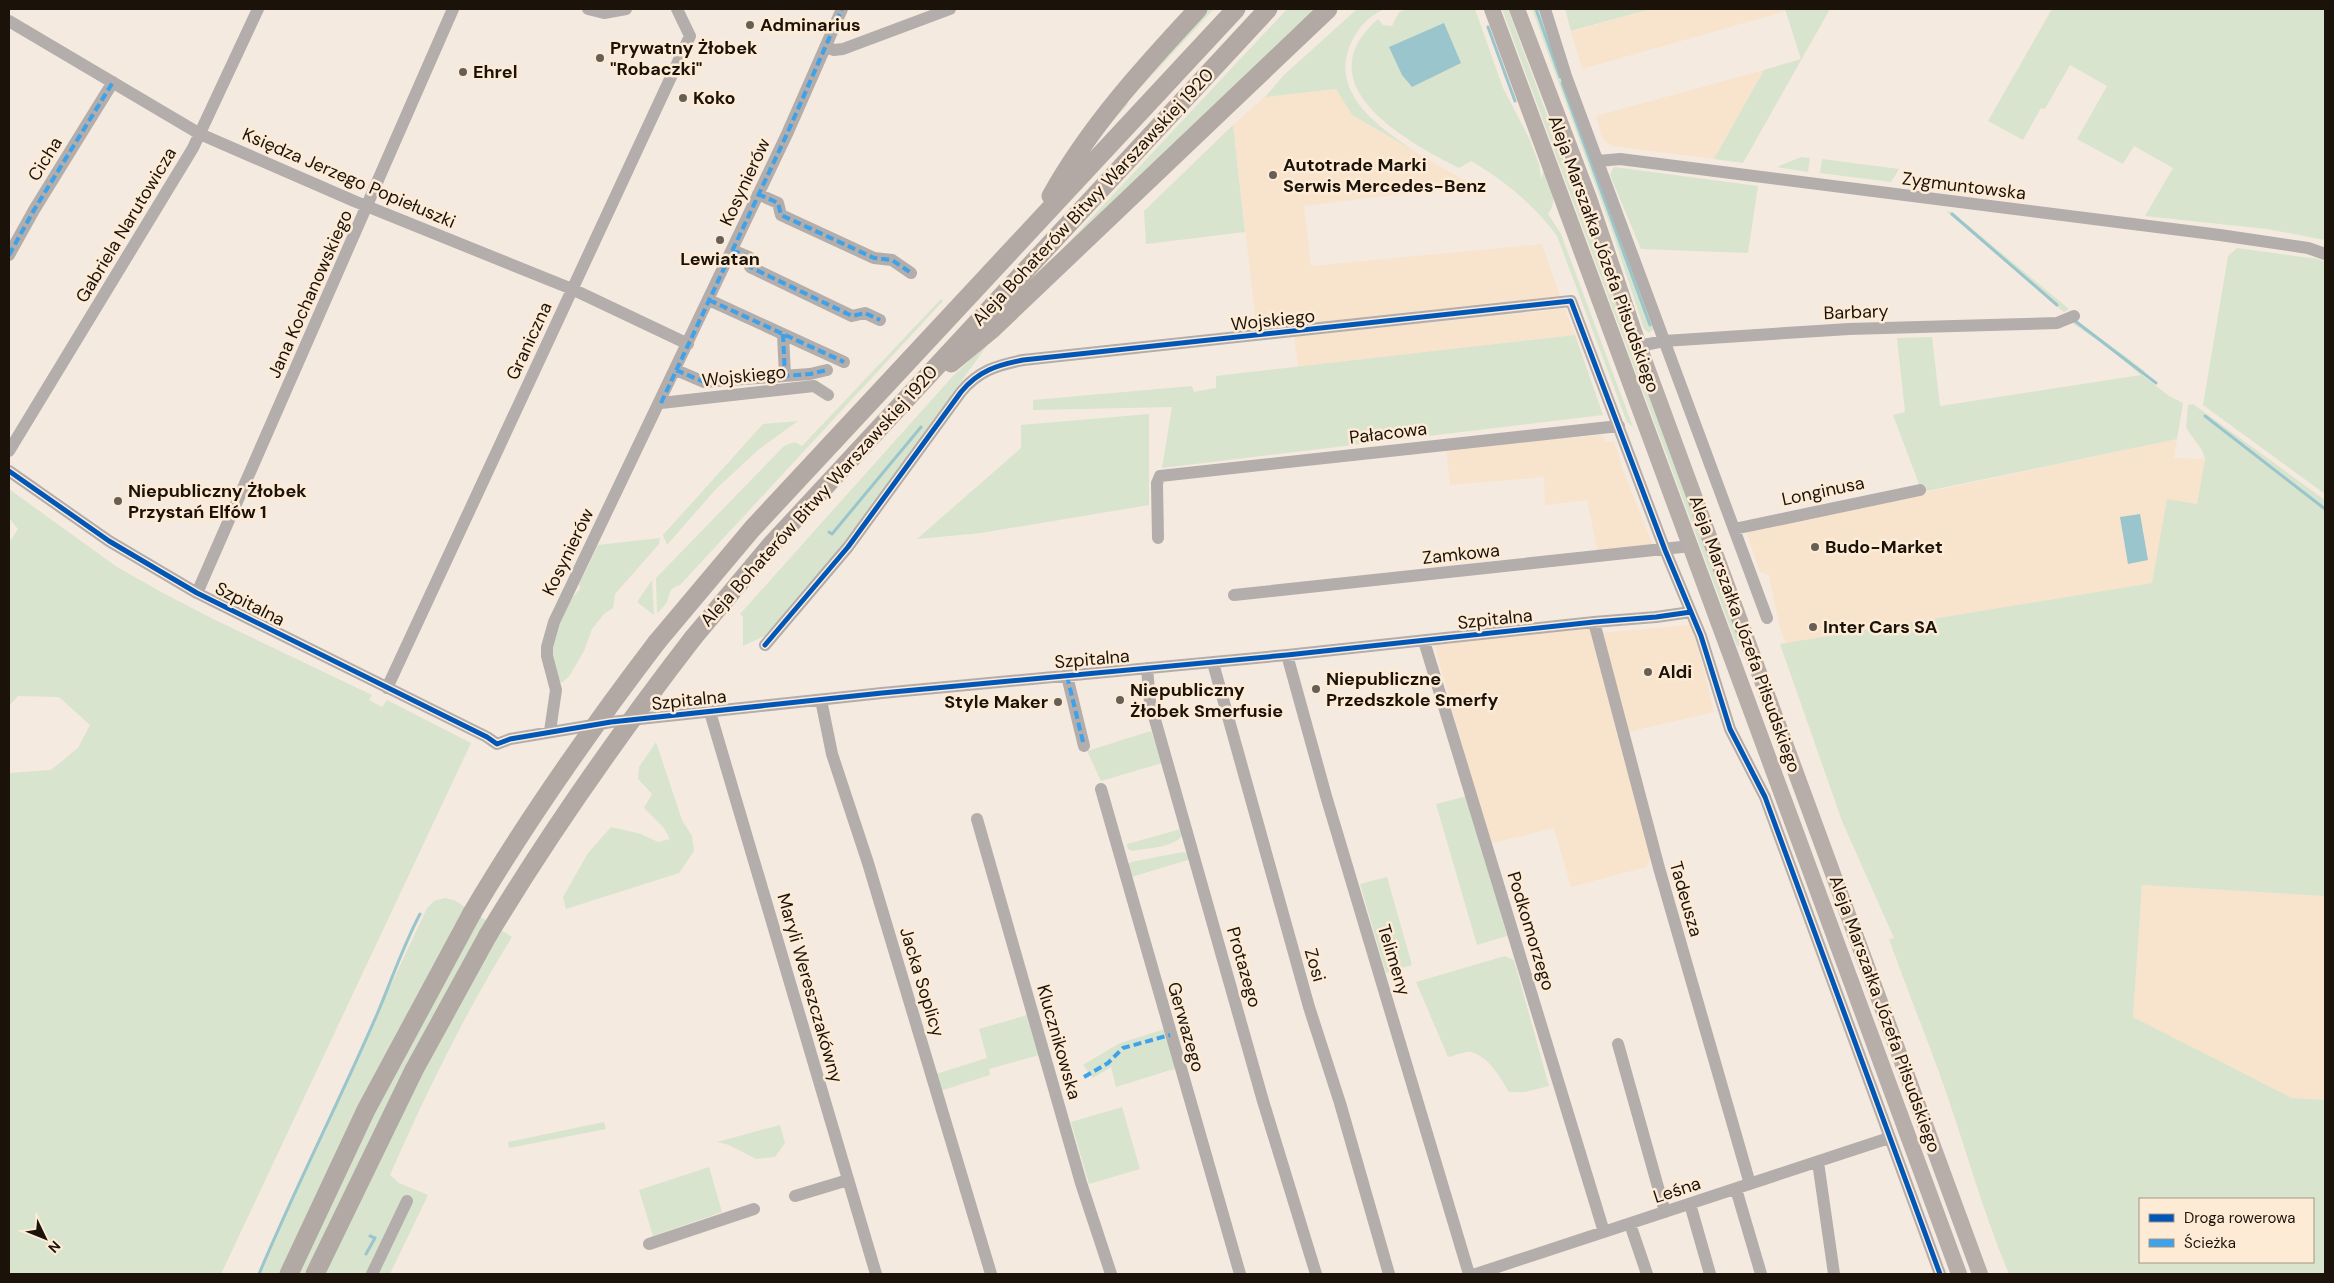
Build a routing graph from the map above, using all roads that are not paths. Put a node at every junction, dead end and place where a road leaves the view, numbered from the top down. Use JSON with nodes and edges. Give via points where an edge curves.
{"nodes":[{"id":1,"x":258,"y":9,"type":"edge"},
{"id":2,"x":453,"y":9,"type":"edge"},
{"id":3,"x":588,"y":9,"type":"edge"},
{"id":4,"x":626,"y":9,"type":"edge"},
{"id":5,"x":677,"y":9,"type":"edge"},
{"id":6,"x":842,"y":9,"type":"edge"},
{"id":7,"x":950,"y":9,"type":"edge"},
{"id":8,"x":1198,"y":9,"type":"edge"},
{"id":9,"x":1236,"y":9,"type":"edge"},
{"id":10,"x":1268,"y":9,"type":"edge"},
{"id":11,"x":1328,"y":9,"type":"edge"},
{"id":12,"x":1492,"y":9,"type":"edge"},
{"id":13,"x":1517,"y":9,"type":"edge"},
{"id":14,"x":1546,"y":9,"type":"edge"},
{"id":15,"x":11,"y":26,"type":"edge"},
{"id":16,"x":825,"y":46,"type":"junction"},
{"id":17,"x":113,"y":82,"type":"junction"},
{"id":18,"x":200,"y":134,"type":"junction"},
{"id":19,"x":1598,"y":161,"type":"junction"},
{"id":20,"x":758,"y":194,"type":"junction"},
{"id":21,"x":368,"y":206,"type":"junction"},
{"id":22,"x":1039,"y":219,"type":"junction"},
{"id":23,"x":732,"y":250,"type":"junction"},
{"id":24,"x":2325,"y":254,"type":"edge"},
{"id":25,"x":9,"y":255,"type":"edge"},
{"id":26,"x":911,"y":273,"type":"dead end"},
{"id":27,"x":572,"y":289,"type":"junction"},
{"id":28,"x":709,"y":300,"type":"junction"},
{"id":29,"x":2074,"y":316,"type":"dead end"},
{"id":30,"x":880,"y":320,"type":"dead end"},
{"id":31,"x":783,"y":334,"type":"junction"},
{"id":32,"x":1664,"y":341,"type":"junction"},
{"id":33,"x":688,"y":344,"type":"junction"},
{"id":34,"x":1639,"y":346,"type":"junction"},
{"id":35,"x":844,"y":362,"type":"dead end"},
{"id":36,"x":676,"y":370,"type":"junction"},
{"id":37,"x":827,"y":370,"type":"dead end"},
{"id":38,"x":785,"y":376,"type":"junction"},
{"id":39,"x":828,"y":395,"type":"dead end"},
{"id":40,"x":661,"y":403,"type":"junction"},
{"id":41,"x":890,"y":414,"type":"junction"},
{"id":42,"x":1619,"y":426,"type":"junction"},
{"id":43,"x":9,"y":452,"type":"edge"},
{"id":44,"x":9,"y":471,"type":"edge"},
{"id":45,"x":1920,"y":490,"type":"dead end"},
{"id":46,"x":1734,"y":529,"type":"junction"},
{"id":47,"x":1158,"y":538,"type":"dead end"},
{"id":48,"x":1691,"y":546,"type":"junction"},
{"id":49,"x":1665,"y":550,"type":"junction"},
{"id":50,"x":197,"y":592,"type":"junction"},
{"id":51,"x":1234,"y":595,"type":"dead end"},
{"id":52,"x":1691,"y":612,"type":"junction"},
{"id":53,"x":1767,"y":618,"type":"dead end"},
{"id":54,"x":1594,"y":622,"type":"junction"},
{"id":55,"x":1424,"y":640,"type":"junction"},
{"id":56,"x":765,"y":644,"type":"dead end"},
{"id":57,"x":1287,"y":655,"type":"junction"},
{"id":58,"x":1213,"y":662,"type":"junction"},
{"id":59,"x":1147,"y":668,"type":"junction"},
{"id":60,"x":1067,"y":676,"type":"junction"},
{"id":61,"x":387,"y":688,"type":"junction"},
{"id":62,"x":821,"y":700,"type":"junction"},
{"id":63,"x":710,"y":712,"type":"junction"},
{"id":64,"x":550,"y":731,"type":"junction"},
{"id":65,"x":1084,"y":746,"type":"dead end"},
{"id":66,"x":1101,"y":789,"type":"dead end"},
{"id":67,"x":977,"y":819,"type":"dead end"},
{"id":68,"x":1618,"y":1044,"type":"dead end"},
{"id":69,"x":1889,"y":1138,"type":"junction"},
{"id":70,"x":1818,"y":1162,"type":"junction"},
{"id":71,"x":848,"y":1180,"type":"junction"},
{"id":72,"x":1750,"y":1184,"type":"junction"},
{"id":73,"x":1736,"y":1189,"type":"junction"},
{"id":74,"x":795,"y":1196,"type":"dead end"},
{"id":75,"x":407,"y":1201,"type":"dead end"},
{"id":76,"x":1690,"y":1204,"type":"junction"},
{"id":77,"x":754,"y":1209,"type":"dead end"},
{"id":78,"x":1665,"y":1212,"type":"junction"},
{"id":79,"x":1630,"y":1224,"type":"junction"},
{"id":80,"x":1604,"y":1232,"type":"junction"},
{"id":81,"x":649,"y":1244,"type":"dead end"},
{"id":82,"x":1504,"y":1270,"type":"edge"},
{"id":83,"x":289,"y":1274,"type":"edge"},
{"id":84,"x":315,"y":1274,"type":"edge"},
{"id":85,"x":372,"y":1274,"type":"edge"},
{"id":86,"x":876,"y":1274,"type":"edge"},
{"id":87,"x":991,"y":1274,"type":"edge"},
{"id":88,"x":1111,"y":1274,"type":"edge"},
{"id":89,"x":1240,"y":1274,"type":"edge"},
{"id":90,"x":1316,"y":1274,"type":"edge"},
{"id":91,"x":1389,"y":1274,"type":"edge"},
{"id":92,"x":1469,"y":1274,"type":"edge"},
{"id":93,"x":1476,"y":1274,"type":"edge"},
{"id":94,"x":1647,"y":1274,"type":"edge"},
{"id":95,"x":1710,"y":1274,"type":"edge"},
{"id":96,"x":1761,"y":1274,"type":"edge"},
{"id":97,"x":1834,"y":1274,"type":"edge"},
{"id":98,"x":1940,"y":1274,"type":"edge"},
{"id":99,"x":1959,"y":1274,"type":"edge"},
{"id":100,"x":1980,"y":1274,"type":"edge"}],
"edges":[{"from":1,"to":18,"type":"street","name":"Gabriela Narutowicza"},
{"from":2,"to":21,"type":"street","name":"Jana Kochanowskiego"},
{"from":3,"to":4,"type":"street","via":[[604,13]]},
{"from":5,"to":27,"type":"street","name":"Graniczna","via":[[690,36]]},
{"from":6,"to":16,"type":"street","name":"Kosynierów"},
{"from":7,"to":16,"type":"street","via":[[843,49]]},
{"from":8,"to":22,"type":"highway","via":[[1127,86],[1064,172]]},
{"from":9,"to":22,"type":"highway","name":"Aleja Bohaterów Bitwy Warszawskiej 1920"},
{"from":10,"to":41,"type":"highway","name":"Aleja Bohaterów Bitwy Warszawskiej 1920"},
{"from":11,"to":41,"type":"highway","via":[[991,330]]},
{"from":12,"to":48,"type":"main road","name":"Aleja Marszałka Józefa Piłsudskiego"},
{"from":13,"to":34,"type":"main road","name":"Aleja Marszałka Józefa Piłsudskiego"},
{"from":14,"to":19,"type":"street","name":"Aleja Marszałka Józefa Piłsudskiego","via":[[1566,76]]},
{"from":15,"to":17,"type":"street","name":"Księdza Jerzego Popiełuszki"},
{"from":16,"to":20,"type":"street","name":"Kosynierów"},
{"from":17,"to":18,"type":"street","name":"Księdza Jerzego Popiełuszki"},
{"from":17,"to":25,"type":"street","name":"Cicha"},
{"from":18,"to":21,"type":"street","name":"Księdza Jerzego Popiełuszki"},
{"from":18,"to":43,"type":"street","name":"Gabriela Narutowicza"},
{"from":19,"to":24,"type":"street","name":"Zygmuntowska","via":[[1620,159],[2210,234],[2308,248]]},
{"from":19,"to":32,"type":"street","name":"Aleja Marszałka Józefa Piłsudskiego"},
{"from":20,"to":23,"type":"street","name":"Kosynierów"},
{"from":20,"to":26,"type":"street","via":[[778,203],[781,215],[874,258],[892,260]]},
{"from":21,"to":27,"type":"street","name":"Księdza Jerzego Popiełuszki"},
{"from":21,"to":50,"type":"street","name":"Jana Kochanowskiego"},
{"from":22,"to":83,"type":"highway","name":"Aleja Bohaterów Bitwy Warszawskiej 1920","bridge":true,"via":[[752,529],[656,642],[558,776],[516,838],[472,913],[366,1110]]},
{"from":23,"to":28,"type":"street","name":"Kosynierów"},
{"from":23,"to":30,"type":"street","via":[[749,258],[750,267],[852,316],[865,312]]},
{"from":27,"to":33,"type":"street","name":"Księdza Jerzego Popiełuszki"},
{"from":27,"to":61,"type":"street","name":"Graniczna"},
{"from":28,"to":31,"type":"street"},
{"from":28,"to":33,"type":"street","name":"Kosynierów"},
{"from":29,"to":32,"type":"street","name":"Barbary","via":[[2057,323],[1848,329]]},
{"from":31,"to":35,"type":"street"},
{"from":31,"to":38,"type":"street"},
{"from":32,"to":34,"type":"street","name":"Barbary"},
{"from":32,"to":46,"type":"street","name":"Aleja Marszałka Józefa Piłsudskiego"},
{"from":33,"to":36,"type":"street","name":"Kosynierów"},
{"from":34,"to":100,"type":"main road","name":"Aleja Marszałka Józefa Piłsudskiego"},
{"from":36,"to":38,"type":"street","via":[[704,382]]},
{"from":36,"to":40,"type":"street","name":"Kosynierów"},
{"from":37,"to":38,"type":"street"},
{"from":39,"to":40,"type":"street","name":"Wojskiego","via":[[814,386]]},
{"from":40,"to":64,"type":"street","name":"Kosynierów","via":[[550,634],[547,656],[556,690]]},
{"from":41,"to":84,"type":"highway","name":"Aleja Bohaterów Bitwy Warszawskiej 1920","bridge":true,"via":[[692,638],[580,791],[488,935],[414,1070]]},
{"from":42,"to":47,"type":"street","name":"Pałacowa","via":[[1160,476],[1157,483]]},
{"from":42,"to":49,"type":"street"},
{"from":42,"to":56,"type":"street","name":"Wojskiego","via":[[1571,301],[1001,364],[980,373],[961,392],[848,547]]},
{"from":44,"to":50,"type":"street","name":"Szpitalna","via":[[110,541]]},
{"from":45,"to":46,"type":"street","name":"Longinusa"},
{"from":46,"to":53,"type":"street","name":"Aleja Marszałka Józefa Piłsudskiego"},
{"from":48,"to":49,"type":"street","name":"Zamkowa"},
{"from":48,"to":99,"type":"main road","name":"Aleja Marszałka Józefa Piłsudskiego"},
{"from":49,"to":51,"type":"street","name":"Zamkowa"},
{"from":49,"to":52,"type":"street"},
{"from":50,"to":61,"type":"street","name":"Szpitalna"},
{"from":52,"to":54,"type":"street","name":"Szpitalna"},
{"from":52,"to":69,"type":"street","via":[[1730,728],[1765,797]]},
{"from":54,"to":55,"type":"street","name":"Szpitalna"},
{"from":54,"to":72,"type":"street","name":"Tadeusza","via":[[1659,868]]},
{"from":55,"to":57,"type":"street","name":"Szpitalna"},
{"from":55,"to":80,"type":"street","name":"Podkomorzego"},
{"from":57,"to":58,"type":"street","name":"Szpitalna"},
{"from":57,"to":92,"type":"street","name":"Telimeny"},
{"from":58,"to":59,"type":"street","name":"Szpitalna"},
{"from":58,"to":91,"type":"street","name":"Zosi","via":[[1309,1007]]},
{"from":59,"to":60,"type":"street","name":"Szpitalna"},
{"from":59,"to":90,"type":"street","name":"Protazego","via":[[1150,702]]},
{"from":60,"to":62,"type":"street","name":"Szpitalna"},
{"from":60,"to":65,"type":"street"},
{"from":61,"to":64,"type":"street","name":"Szpitalna","via":[[494,741]]},
{"from":62,"to":63,"type":"street","name":"Szpitalna"},
{"from":62,"to":87,"type":"street","name":"Jacka Soplicy","via":[[832,754],[868,863]]},
{"from":63,"to":64,"type":"street","name":"Szpitalna"},
{"from":63,"to":71,"type":"street","name":"Maryli Wereszczakówny"},
{"from":66,"to":89,"type":"street","name":"Gerwazego"},
{"from":67,"to":88,"type":"street","name":"Klucznikowska","via":[[1081,1183]]},
{"from":68,"to":78,"type":"street"},
{"from":69,"to":70,"type":"street","name":"Leśna"},
{"from":69,"to":98,"type":"street"},
{"from":70,"to":72,"type":"street","name":"Leśna"},
{"from":70,"to":97,"type":"street"},
{"from":71,"to":74,"type":"street"},
{"from":71,"to":86,"type":"street","name":"Maryli Wereszczakówny"},
{"from":72,"to":73,"type":"street","name":"Leśna"},
{"from":73,"to":76,"type":"street","name":"Leśna"},
{"from":73,"to":96,"type":"street"},
{"from":75,"to":85,"type":"street"},
{"from":76,"to":78,"type":"street","name":"Leśna"},
{"from":76,"to":95,"type":"street"},
{"from":77,"to":81,"type":"street"},
{"from":78,"to":79,"type":"street","name":"Leśna"},
{"from":79,"to":80,"type":"street","name":"Leśna"},
{"from":79,"to":94,"type":"street"},
{"from":80,"to":82,"type":"street","name":"Leśna"},
{"from":82,"to":93,"type":"street","name":"Leśna"}]}
